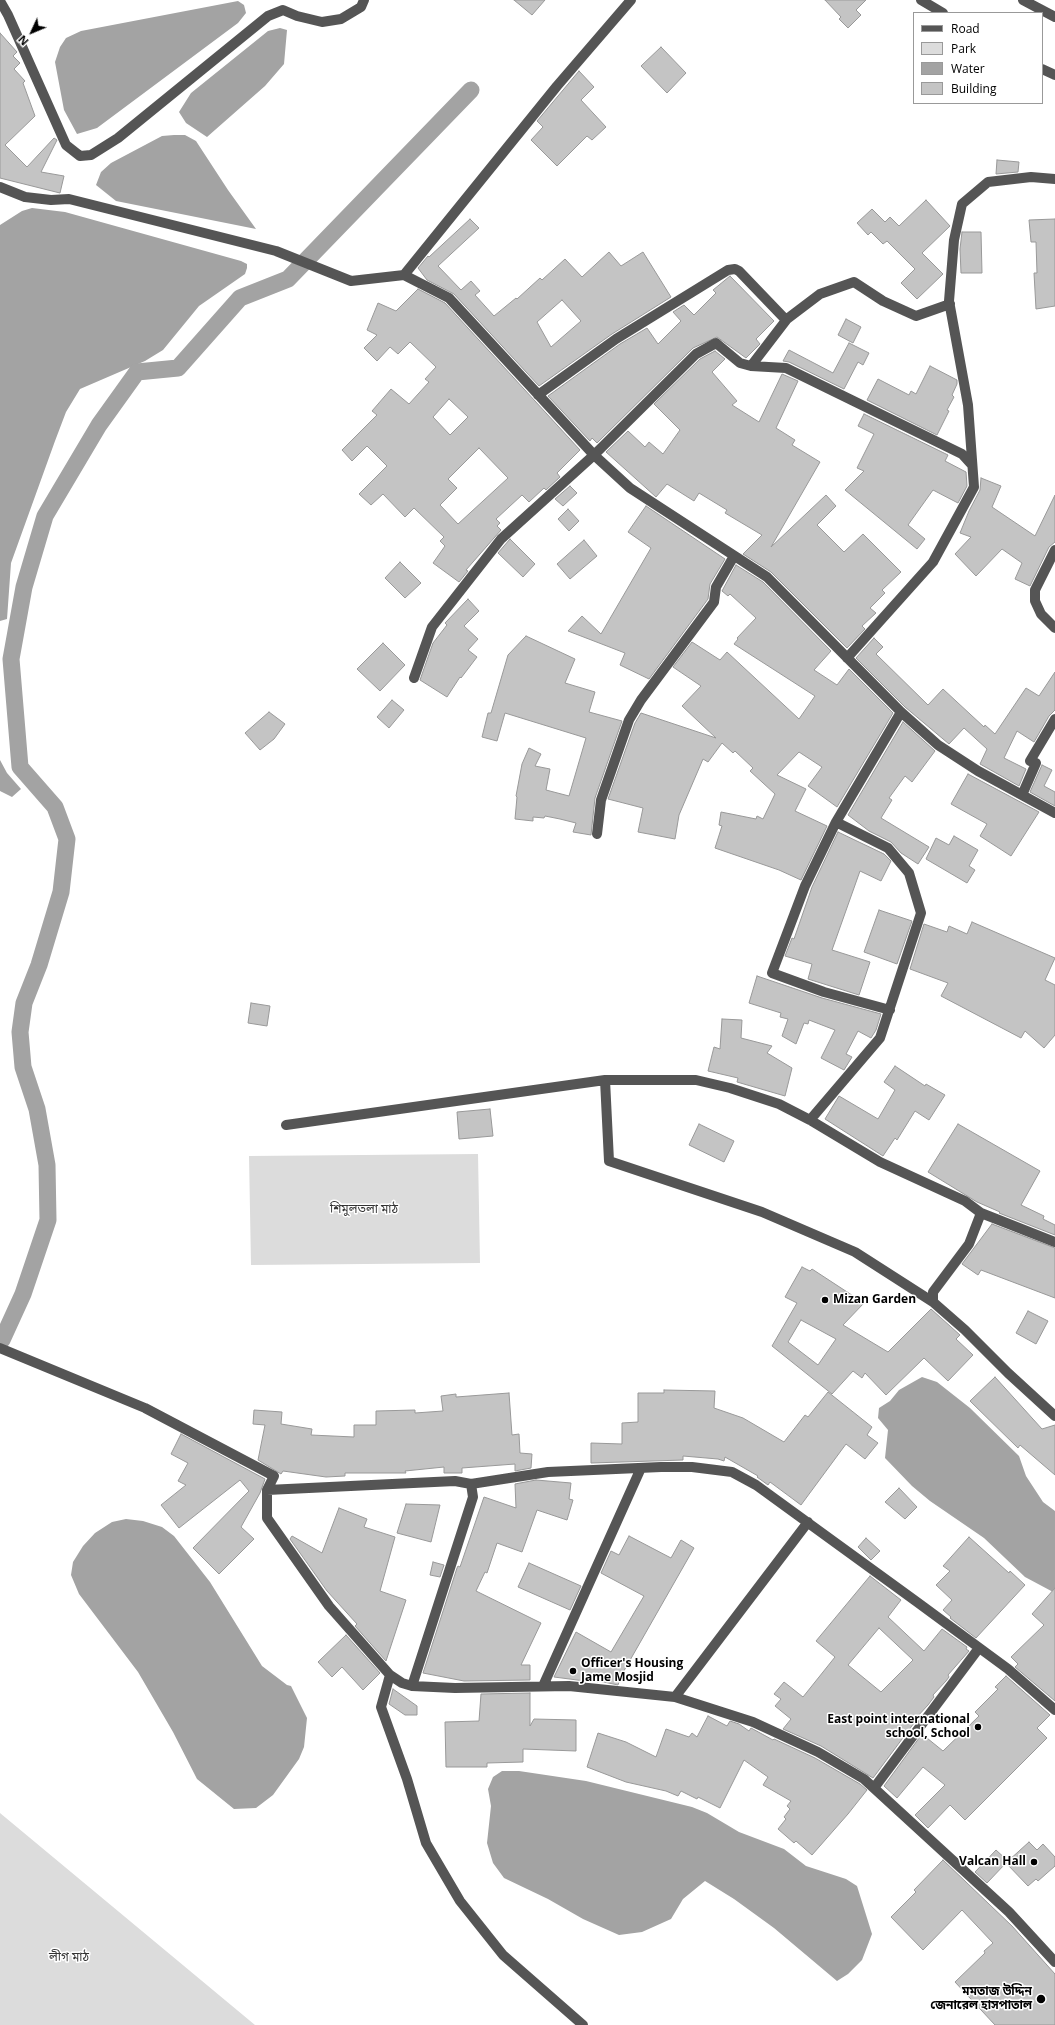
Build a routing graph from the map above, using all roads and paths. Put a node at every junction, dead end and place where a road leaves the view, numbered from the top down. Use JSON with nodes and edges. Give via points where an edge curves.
{"nodes":[{"id":1,"x":364,"y":0,"type":"edge"},
{"id":2,"x":631,"y":0,"type":"edge"},
{"id":3,"x":921,"y":0,"type":"edge"},
{"id":4,"x":1023,"y":0,"type":"edge"},
{"id":5,"x":0,"y":1,"type":"edge"},
{"id":6,"x":942,"y":12,"type":"edge"},
{"id":7,"x":1055,"y":17,"type":"edge"},
{"id":8,"x":1043,"y":69,"type":"edge"},
{"id":9,"x":1055,"y":75,"type":"edge"},
{"id":10,"x":1055,"y":178,"type":"edge"},
{"id":11,"x":0,"y":187,"type":"edge"},
{"id":12,"x":404,"y":275,"type":"junction"},
{"id":13,"x":950,"y":304,"type":"junction"},
{"id":14,"x":786,"y":320,"type":"junction"},
{"id":15,"x":751,"y":366,"type":"junction"},
{"id":16,"x":538,"y":395,"type":"junction"},
{"id":17,"x":594,"y":456,"type":"junction"},
{"id":18,"x":972,"y":465,"type":"junction"},
{"id":19,"x":1055,"y":550,"type":"edge"},
{"id":20,"x":734,"y":556,"type":"junction"},
{"id":21,"x":1055,"y":628,"type":"edge"},
{"id":22,"x":847,"y":658,"type":"junction"},
{"id":23,"x":414,"y":678,"type":"dead end"},
{"id":24,"x":901,"y":712,"type":"junction"},
{"id":25,"x":1055,"y":719,"type":"edge"},
{"id":26,"x":1022,"y":795,"type":"junction"},
{"id":27,"x":1055,"y":813,"type":"edge"},
{"id":28,"x":836,"y":822,"type":"junction"},
{"id":29,"x":597,"y":834,"type":"dead end"},
{"id":30,"x":890,"y":1010,"type":"junction"},
{"id":31,"x":605,"y":1080,"type":"junction"},
{"id":32,"x":810,"y":1120,"type":"junction"},
{"id":33,"x":286,"y":1124,"type":"dead end"},
{"id":34,"x":981,"y":1213,"type":"junction"},
{"id":35,"x":1055,"y":1242,"type":"edge"},
{"id":36,"x":933,"y":1302,"type":"junction"},
{"id":37,"x":0,"y":1348,"type":"edge"},
{"id":38,"x":1055,"y":1416,"type":"edge"},
{"id":39,"x":641,"y":1468,"type":"junction"},
{"id":40,"x":471,"y":1484,"type":"junction"},
{"id":41,"x":267,"y":1490,"type":"junction"},
{"id":42,"x":808,"y":1522,"type":"junction"},
{"id":43,"x":979,"y":1648,"type":"junction"},
{"id":44,"x":390,"y":1675,"type":"junction"},
{"id":45,"x":412,"y":1686,"type":"junction"},
{"id":46,"x":543,"y":1686,"type":"junction"},
{"id":47,"x":675,"y":1697,"type":"junction"},
{"id":48,"x":1055,"y":1710,"type":"edge"},
{"id":49,"x":874,"y":1788,"type":"junction"},
{"id":50,"x":1055,"y":1962,"type":"edge"},
{"id":51,"x":583,"y":2025,"type":"edge"}],
"edges":[{"from":1,"to":5,"type":"street","via":[[361,7],[341,19],[322,22],[283,10],[268,16],[118,138],[91,155],[80,156],[66,145]]},
{"from":2,"to":12,"type":"street","via":[[557,86]]},
{"from":3,"to":6,"type":"street"},
{"from":4,"to":7,"type":"street"},
{"from":8,"to":9,"type":"street"},
{"from":10,"to":13,"type":"street","via":[[1031,177],[988,182],[962,204],[954,240]]},
{"from":11,"to":12,"type":"street","via":[[25,197],[69,199],[276,251],[351,281]]},
{"from":12,"to":16,"type":"street","via":[[449,298]]},
{"from":13,"to":14,"type":"street","via":[[916,316],[883,301],[854,282],[820,294]]},
{"from":13,"to":18,"type":"street","via":[[968,406]]},
{"from":14,"to":15,"type":"street"},
{"from":14,"to":16,"type":"street","via":[[739,271],[728,270],[616,339]]},
{"from":15,"to":17,"type":"street","via":[[740,364],[716,344],[696,354]]},
{"from":15,"to":18,"type":"street","via":[[786,368],[962,454]]},
{"from":16,"to":17,"type":"street"},
{"from":17,"to":20,"type":"street","via":[[630,488]]},
{"from":17,"to":23,"type":"street","via":[[501,539],[432,627]]},
{"from":18,"to":22,"type":"street","via":[[974,487],[933,562]]},
{"from":19,"to":21,"type":"street","via":[[1035,590],[1035,600],[1041,614]]},
{"from":20,"to":22,"type":"street","via":[[767,578]]},
{"from":20,"to":29,"type":"street","via":[[716,587],[714,602],[629,720],[601,800]]},
{"from":22,"to":24,"type":"street"},
{"from":24,"to":26,"type":"street","via":[[938,745]]},
{"from":24,"to":28,"type":"street"},
{"from":25,"to":26,"type":"street","via":[[1030,761],[1036,764]]},
{"from":26,"to":27,"type":"street"},
{"from":28,"to":30,"type":"street","via":[[888,848],[908,873],[921,913]]},
{"from":28,"to":30,"type":"street","via":[[804,886],[772,973],[824,992]]},
{"from":30,"to":32,"type":"street","via":[[880,1038]]},
{"from":31,"to":32,"type":"street","via":[[696,1080],[779,1104]]},
{"from":31,"to":33,"type":"street"},
{"from":31,"to":36,"type":"street","via":[[609,1161],[762,1212],[855,1252]]},
{"from":32,"to":34,"type":"street","via":[[880,1162],[964,1201]]},
{"from":34,"to":35,"type":"street"},
{"from":34,"to":36,"type":"street","via":[[969,1244],[933,1292]]},
{"from":36,"to":38,"type":"street"},
{"from":37,"to":41,"type":"street","via":[[145,1408],[274,1476]]},
{"from":39,"to":40,"type":"street","via":[[548,1472]]},
{"from":39,"to":42,"type":"street","via":[[692,1467],[732,1472],[756,1485]]},
{"from":39,"to":46,"type":"street"},
{"from":40,"to":41,"type":"street","via":[[455,1481]]},
{"from":40,"to":45,"type":"street","via":[[474,1497]]},
{"from":41,"to":44,"type":"street","via":[[267,1518],[329,1606]]},
{"from":42,"to":43,"type":"street"},
{"from":42,"to":47,"type":"street"},
{"from":43,"to":48,"type":"street","via":[[1008,1669]]},
{"from":43,"to":49,"type":"street"},
{"from":44,"to":45,"type":"street"},
{"from":44,"to":51,"type":"street","via":[[381,1707],[426,1843],[460,1901],[503,1955]]},
{"from":45,"to":46,"type":"street"},
{"from":46,"to":47,"type":"street","via":[[569,1686]]},
{"from":47,"to":49,"type":"street","via":[[760,1725],[818,1752],[864,1779]]},
{"from":49,"to":50,"type":"street","via":[[1010,1912]]}]}
